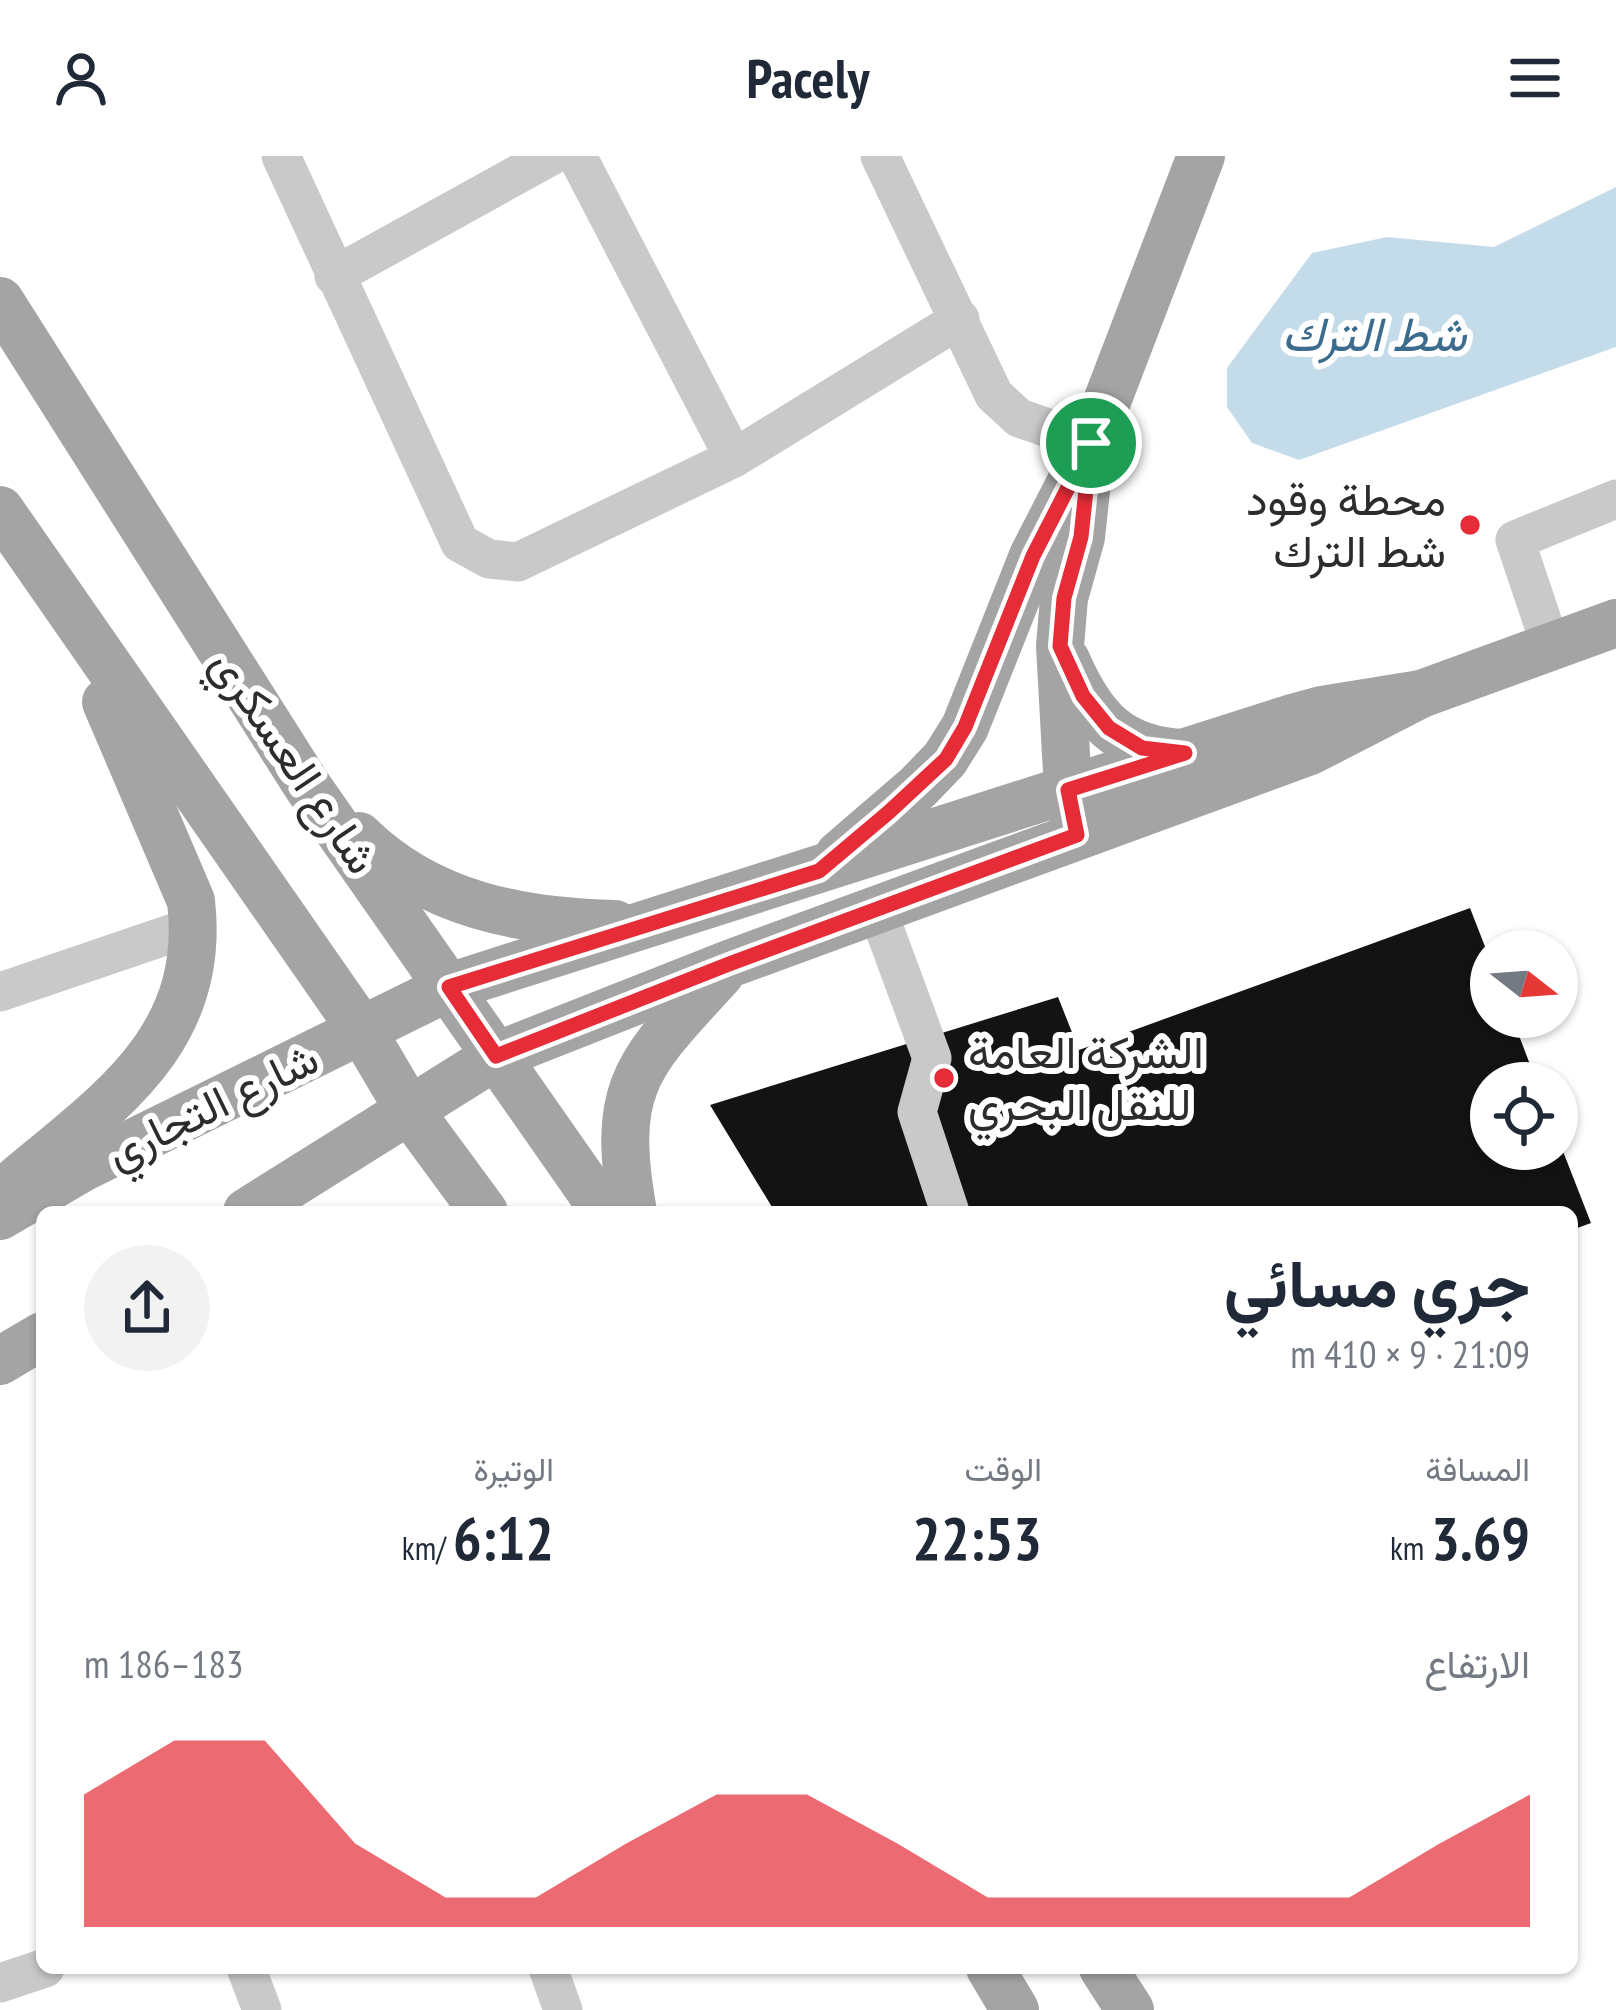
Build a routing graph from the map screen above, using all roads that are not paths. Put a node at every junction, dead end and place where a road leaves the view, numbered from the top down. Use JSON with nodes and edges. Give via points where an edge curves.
{"nodes":[{"id":1,"x":281,"y":156,"type":"edge"},
{"id":2,"x":551,"y":156,"type":"edge"},
{"id":3,"x":577,"y":156,"type":"edge"},
{"id":4,"x":880,"y":156,"type":"edge"},
{"id":5,"x":1201,"y":156,"type":"edge"},
{"id":6,"x":334,"y":276,"type":"junction"},
{"id":7,"x":0,"y":301,"type":"edge"},
{"id":8,"x":960,"y":319,"type":"junction"},
{"id":9,"x":1091,"y":443,"type":"junction"},
{"id":10,"x":734,"y":458,"type":"junction"},
{"id":11,"x":1616,"y":499,"type":"edge"},
{"id":12,"x":0,"y":510,"type":"edge"},
{"id":13,"x":57,"y":594,"type":"junction"},
{"id":14,"x":1616,"y":623,"type":"edge"},
{"id":15,"x":1060,"y":646,"type":"junction"},
{"id":16,"x":1551,"y":647,"type":"junction"},
{"id":17,"x":1421,"y":694,"type":"junction"},
{"id":18,"x":1185,"y":753,"type":"junction"},
{"id":19,"x":306,"y":784,"type":"junction"},
{"id":20,"x":1073,"y":812,"type":"junction"},
{"id":21,"x":819,"y":871,"type":"junction"},
{"id":22,"x":877,"y":909,"type":"junction"},
{"id":23,"x":691,"y":913,"type":"junction"},
{"id":24,"x":194,"y":926,"type":"junction"},
{"id":25,"x":729,"y":964,"type":"junction"},
{"id":26,"x":449,"y":987,"type":"junction"},
{"id":27,"x":0,"y":992,"type":"edge"},
{"id":28,"x":363,"y":1031,"type":"junction"},
{"id":29,"x":496,"y":1056,"type":"junction"},
{"id":30,"x":409,"y":1111,"type":"junction"},
{"id":31,"x":0,"y":1194,"type":"edge"},
{"id":32,"x":257,"y":1206,"type":"edge"},
{"id":33,"x":480,"y":1206,"type":"edge"},
{"id":34,"x":601,"y":1206,"type":"edge"},
{"id":35,"x":632,"y":1206,"type":"edge"},
{"id":36,"x":948,"y":1206,"type":"edge"},
{"id":37,"x":0,"y":1216,"type":"edge"},
{"id":38,"x":36,"y":1971,"type":"edge"},
{"id":39,"x":248,"y":1974,"type":"edge"},
{"id":40,"x":550,"y":1974,"type":"edge"},
{"id":41,"x":994,"y":1974,"type":"edge"},
{"id":42,"x":1107,"y":1974,"type":"edge"},
{"id":43,"x":0,"y":1984,"type":"edge"},
{"id":44,"x":262,"y":2010,"type":"edge"},
{"id":45,"x":563,"y":2010,"type":"edge"},
{"id":46,"x":1015,"y":2010,"type":"edge"},
{"id":47,"x":1130,"y":2010,"type":"edge"}],
"edges":[{"from":1,"to":6,"type":"street"},
{"from":2,"to":6,"type":"street"},
{"from":3,"to":10,"type":"street"},
{"from":4,"to":8,"type":"street"},
{"from":5,"to":9,"type":"main road"},
{"from":6,"to":10,"type":"street","via":[[460,543],[489,559],[518,562]]},
{"from":7,"to":19,"type":"main road","name":"شارع العسكري"},
{"from":8,"to":9,"type":"street","via":[[994,395],[1019,418]]},
{"from":8,"to":10,"type":"street"},
{"from":9,"to":15,"type":"main road"},
{"from":9,"to":21,"type":"main road","via":[[946,759]]},
{"from":11,"to":16,"type":"street","via":[[1515,541]]},
{"from":12,"to":13,"type":"main road"},
{"from":13,"to":24,"type":"main road","via":[[169,842]]},
{"from":13,"to":28,"type":"main road"},
{"from":14,"to":16,"type":"main road"},
{"from":15,"to":18,"type":"main road","via":[[1109,728],[1142,748]]},
{"from":15,"to":20,"type":"main road"},
{"from":16,"to":17,"type":"main road"},
{"from":17,"to":18,"type":"main road","via":[[1322,710]]},
{"from":17,"to":20,"type":"main road","via":[[1310,751]]},
{"from":18,"to":20,"type":"main road"},
{"from":19,"to":23,"type":"main road","via":[[369,846],[476,908],[563,923]]},
{"from":19,"to":26,"type":"main road","name":"شارع العسكري"},
{"from":20,"to":21,"type":"main road"},
{"from":20,"to":22,"type":"main road"},
{"from":21,"to":23,"type":"main road"},
{"from":22,"to":25,"type":"main road"},
{"from":22,"to":36,"type":"street","via":[[932,1058],[917,1112]]},
{"from":23,"to":26,"type":"main road","name":"شارع التجاري"},
{"from":24,"to":27,"type":"street"},
{"from":24,"to":31,"type":"main road","via":[[181,1003],[135,1076]]},
{"from":25,"to":29,"type":"main road"},
{"from":25,"to":35,"type":"main road","via":[[646,1055],[622,1144]]},
{"from":26,"to":28,"type":"main road","name":"شارع التجاري"},
{"from":26,"to":29,"type":"main road","name":"شارع العسكري"},
{"from":28,"to":30,"type":"main road"},
{"from":28,"to":37,"type":"main road","name":"شارع التجاري"},
{"from":29,"to":30,"type":"main road"},
{"from":29,"to":34,"type":"main road","name":"شارع العسكري"},
{"from":30,"to":32,"type":"main road"},
{"from":30,"to":33,"type":"main road"},
{"from":38,"to":43,"type":"street"},
{"from":39,"to":44,"type":"street"},
{"from":40,"to":45,"type":"street"},
{"from":41,"to":46,"type":"main road"},
{"from":42,"to":47,"type":"main road"}]}
